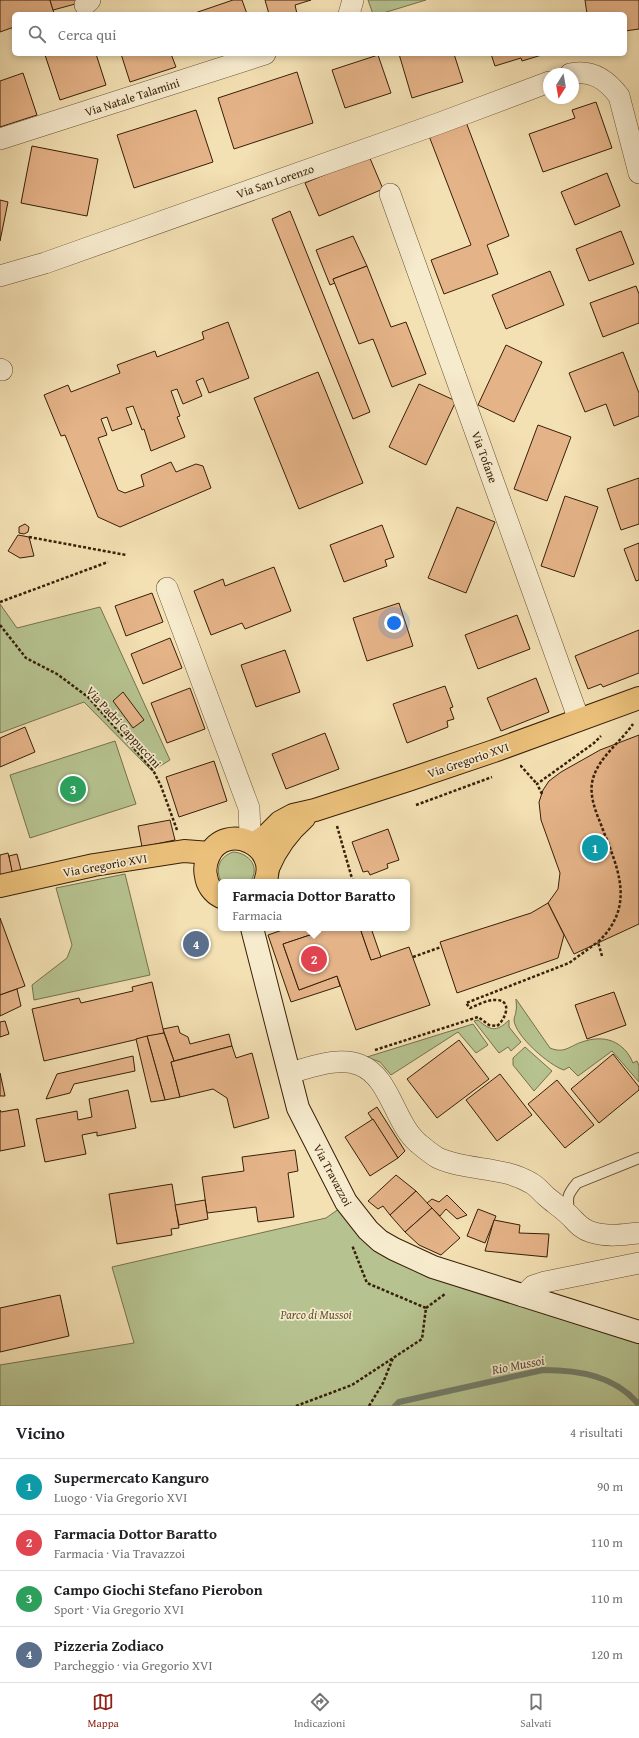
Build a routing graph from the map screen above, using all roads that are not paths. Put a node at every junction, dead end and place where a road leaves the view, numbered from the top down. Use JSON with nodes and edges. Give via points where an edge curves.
{"nodes":[{"id":1,"x":353,"y":0,"type":"edge"},
{"id":2,"x":350,"y":12,"type":"edge"},
{"id":3,"x":259,"y":56,"type":"edge"},
{"id":4,"x":579,"y":72,"type":"edge"},
{"id":5,"x":543,"y":84,"type":"edge"},
{"id":6,"x":0,"y":139,"type":"edge"},
{"id":7,"x":639,"y":173,"type":"edge"},
{"id":8,"x":390,"y":194,"type":"dead end"},
{"id":9,"x":0,"y":276,"type":"edge"},
{"id":10,"x":167,"y":588,"type":"dead end"},
{"id":11,"x":629,"y":702,"type":"edge"},
{"id":12,"x":579,"y":720,"type":"junction"},
{"id":13,"x":323,"y":807,"type":"junction"},
{"id":14,"x":250,"y":813,"type":"junction"},
{"id":15,"x":293,"y":815,"type":"junction"},
{"id":16,"x":247,"y":842,"type":"junction"},
{"id":17,"x":210,"y":852,"type":"junction"},
{"id":18,"x":159,"y":855,"type":"junction"},
{"id":19,"x":266,"y":875,"type":"edge"},
{"id":20,"x":206,"y":880,"type":"junction"},
{"id":21,"x":0,"y":886,"type":"edge"},
{"id":22,"x":218,"y":895,"type":"edge"},
{"id":23,"x":253,"y":931,"type":"edge"},
{"id":24,"x":289,"y":1073,"type":"junction"},
{"id":25,"x":639,"y":1158,"type":"edge"},
{"id":26,"x":570,"y":1216,"type":"junction"},
{"id":27,"x":639,"y":1233,"type":"edge"},
{"id":28,"x":639,"y":1263,"type":"edge"},
{"id":29,"x":523,"y":1296,"type":"junction"},
{"id":30,"x":639,"y":1332,"type":"edge"}],
"edges":[{"from":1,"to":2,"type":"street"},
{"from":3,"to":6,"type":"street","name":"Via Natale Talamini"},
{"from":4,"to":7,"type":"street","via":[[592,73],[612,86],[619,96]]},
{"from":5,"to":9,"type":"street","name":"Via San Lorenzo","via":[[381,144]]},
{"from":8,"to":12,"type":"street","name":"Via Tofane"},
{"from":10,"to":14,"type":"street"},
{"from":11,"to":12,"type":"main road","name":"Via Gregorio XVI"},
{"from":12,"to":13,"type":"main road","name":"Via Gregorio XVI","via":[[416,778]]},
{"from":13,"to":15,"type":"main road","name":"Via Gregorio XVI"},
{"from":13,"to":19,"type":"main road","name":"Via Gregorio XVI","via":[[292,829],[274,853]]},
{"from":14,"to":15,"type":"street","name":"Via Gregorio XVI","via":[[264,818]]},
{"from":14,"to":16,"type":"street","via":[[250,834]]},
{"from":15,"to":16,"type":"main road","name":"Via Gregorio XVI","via":[[280,822],[268,834]]},
{"from":16,"to":17,"type":"main road","via":[[225,841]]},
{"from":16,"to":19,"type":"main road","via":[[261,850],[266,859]]},
{"from":17,"to":18,"type":"main road","name":"Via Gregorio XVI","via":[[184,851]]},
{"from":17,"to":20,"type":"main road","via":[[206,861]]},
{"from":18,"to":20,"type":"main road","name":"Via Gregorio XVI","via":[[190,865]]},
{"from":18,"to":21,"type":"main road","name":"Via Gregorio XVI"},
{"from":20,"to":22,"type":"main road","name":"Via Gregorio XVI"},
{"from":23,"to":24,"type":"street","name":"Via Travazzoi"},
{"from":24,"to":26,"type":"street","via":[[336,1062],[360,1065],[378,1077],[405,1127],[426,1150],[448,1162],[520,1177],[532,1183]]},
{"from":24,"to":29,"type":"street","name":"Via Travazzoi","via":[[298,1108],[339,1191],[355,1216],[380,1241],[433,1267]]},
{"from":25,"to":26,"type":"lane","via":[[577,1183],[567,1198]]},
{"from":26,"to":27,"type":"street","via":[[578,1226],[604,1236]]},
{"from":28,"to":29,"type":"street","via":[[544,1282],[533,1286]]},
{"from":29,"to":30,"type":"street","name":"Via Travazzoi"}]}
